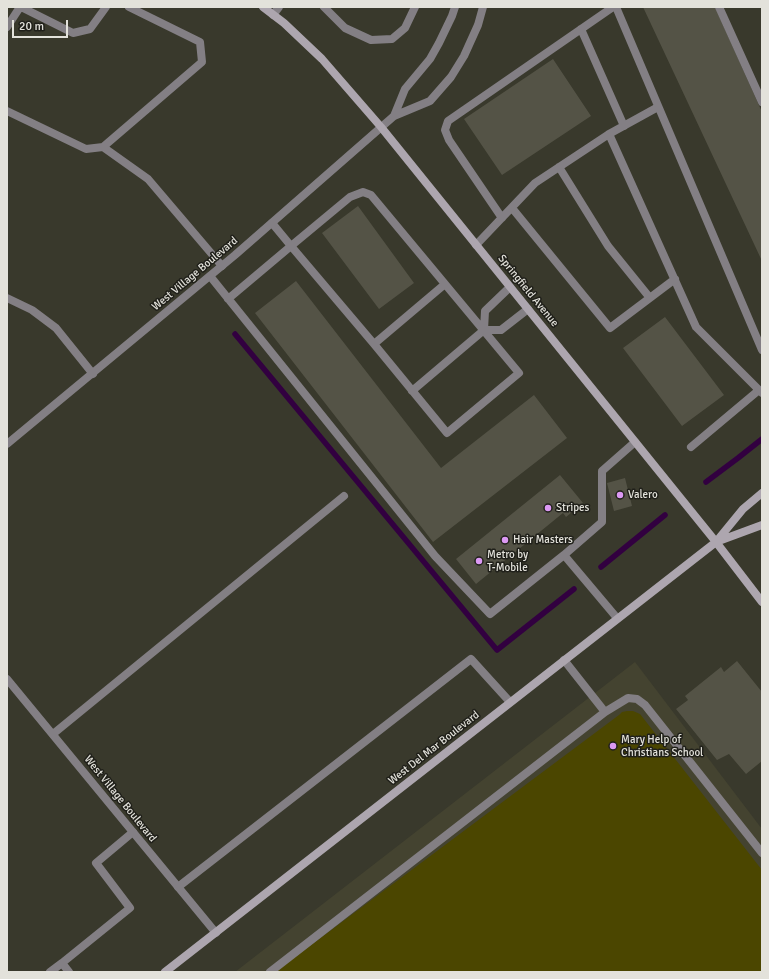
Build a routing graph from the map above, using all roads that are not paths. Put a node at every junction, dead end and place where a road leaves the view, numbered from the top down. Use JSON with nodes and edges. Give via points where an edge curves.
{"nodes":[{"id":1,"x":21,"y":7,"type":"edge"},
{"id":2,"x":106,"y":7,"type":"edge"},
{"id":3,"x":129,"y":7,"type":"edge"},
{"id":4,"x":263,"y":7,"type":"edge"},
{"id":5,"x":278,"y":7,"type":"edge"},
{"id":6,"x":324,"y":7,"type":"edge"},
{"id":7,"x":415,"y":7,"type":"edge"},
{"id":8,"x":455,"y":7,"type":"edge"},
{"id":9,"x":483,"y":7,"type":"edge"},
{"id":10,"x":614,"y":7,"type":"edge"},
{"id":11,"x":719,"y":7,"type":"edge"},
{"id":12,"x":273,"y":15,"type":"junction"},
{"id":13,"x":7,"y":27,"type":"edge"},
{"id":14,"x":581,"y":29,"type":"junction"},
{"id":15,"x":762,"y":102,"type":"edge"},
{"id":16,"x":658,"y":107,"type":"junction"},
{"id":17,"x":7,"y":110,"type":"edge"},
{"id":18,"x":394,"y":116,"type":"junction"},
{"id":19,"x":624,"y":126,"type":"junction"},
{"id":20,"x":381,"y":127,"type":"junction"},
{"id":21,"x":609,"y":134,"type":"junction"},
{"id":22,"x":103,"y":147,"type":"junction"},
{"id":23,"x":559,"y":167,"type":"junction"},
{"id":24,"x":512,"y":208,"type":"junction"},
{"id":25,"x":502,"y":218,"type":"junction"},
{"id":26,"x":272,"y":223,"type":"junction"},
{"id":27,"x":476,"y":245,"type":"junction"},
{"id":28,"x":291,"y":246,"type":"junction"},
{"id":29,"x":222,"y":266,"type":"junction"},
{"id":30,"x":210,"y":276,"type":"junction"},
{"id":31,"x":675,"y":279,"type":"junction"},
{"id":32,"x":445,"y":284,"type":"junction"},
{"id":33,"x":510,"y":287,"type":"junction"},
{"id":34,"x":7,"y":298,"type":"edge"},
{"id":35,"x":650,"y":298,"type":"junction"},
{"id":36,"x":228,"y":299,"type":"junction"},
{"id":37,"x":528,"y":309,"type":"junction"},
{"id":38,"x":484,"y":330,"type":"junction"},
{"id":39,"x":374,"y":344,"type":"junction"},
{"id":40,"x":762,"y":350,"type":"edge"},
{"id":41,"x":93,"y":374,"type":"junction"},
{"id":42,"x":412,"y":391,"type":"junction"},
{"id":43,"x":761,"y":392,"type":"edge"},
{"id":44,"x":635,"y":442,"type":"junction"},
{"id":45,"x":7,"y":444,"type":"edge"},
{"id":46,"x":691,"y":447,"type":"dead end"},
{"id":47,"x":762,"y":493,"type":"edge"},
{"id":48,"x":344,"y":496,"type":"dead end"},
{"id":49,"x":762,"y":525,"type":"edge"},
{"id":50,"x":716,"y":542,"type":"junction"},
{"id":51,"x":564,"y":555,"type":"junction"},
{"id":52,"x":762,"y":602,"type":"edge"},
{"id":53,"x":618,"y":618,"type":"junction"},
{"id":54,"x":564,"y":660,"type":"junction"},
{"id":55,"x":8,"y":684,"type":"edge"},
{"id":56,"x":510,"y":702,"type":"junction"},
{"id":57,"x":605,"y":712,"type":"junction"},
{"id":58,"x":53,"y":734,"type":"junction"},
{"id":59,"x":133,"y":832,"type":"junction"},
{"id":60,"x":762,"y":854,"type":"edge"},
{"id":61,"x":178,"y":887,"type":"junction"},
{"id":62,"x":216,"y":933,"type":"junction"},
{"id":63,"x":62,"y":963,"type":"junction"},
{"id":64,"x":50,"y":972,"type":"edge"},
{"id":65,"x":69,"y":972,"type":"edge"},
{"id":66,"x":165,"y":972,"type":"edge"},
{"id":67,"x":270,"y":972,"type":"edge"}],
"edges":[{"from":1,"to":2,"type":"street","via":[[73,33],[90,29]]},
{"from":1,"to":13,"type":"street"},
{"from":3,"to":22,"type":"street","via":[[200,42],[202,62]]},
{"from":4,"to":12,"type":"main road","name":"Springfield Avenue"},
{"from":5,"to":12,"type":"street"},
{"from":6,"to":7,"type":"street","via":[[346,28],[371,40],[392,39],[405,28]]},
{"from":8,"to":18,"type":"street","name":"West Village Boulevard","via":[[433,53],[405,89]]},
{"from":9,"to":18,"type":"street","name":"West Village Boulevard","via":[[464,56],[451,77],[430,101]]},
{"from":10,"to":14,"type":"street"},
{"from":10,"to":16,"type":"street"},
{"from":11,"to":15,"type":"street"},
{"from":12,"to":20,"type":"main road","name":"Springfield Avenue","via":[[322,59]]},
{"from":14,"to":19,"type":"street"},
{"from":14,"to":25,"type":"street","via":[[448,121],[445,130],[449,140]]},
{"from":16,"to":19,"type":"street"},
{"from":16,"to":40,"type":"street"},
{"from":17,"to":22,"type":"street","via":[[86,149]]},
{"from":18,"to":20,"type":"street","name":"West Village Boulevard"},
{"from":19,"to":21,"type":"street"},
{"from":20,"to":26,"type":"street","name":"West Village Boulevard"},
{"from":20,"to":27,"type":"main road","name":"Springfield Avenue"},
{"from":21,"to":23,"type":"street"},
{"from":21,"to":31,"type":"street"},
{"from":22,"to":29,"type":"street","via":[[148,179]]},
{"from":23,"to":24,"type":"street","via":[[535,183]]},
{"from":23,"to":35,"type":"street","via":[[608,246]]},
{"from":24,"to":25,"type":"street"},
{"from":24,"to":35,"type":"street","via":[[610,328]]},
{"from":25,"to":27,"type":"street"},
{"from":26,"to":28,"type":"street"},
{"from":26,"to":29,"type":"street","name":"West Village Boulevard"},
{"from":27,"to":33,"type":"main road","name":"Springfield Avenue"},
{"from":28,"to":32,"type":"street","via":[[350,197],[363,192],[371,195]]},
{"from":28,"to":36,"type":"street"},
{"from":28,"to":39,"type":"street"},
{"from":29,"to":30,"type":"street","name":"West Village Boulevard"},
{"from":30,"to":36,"type":"street"},
{"from":30,"to":41,"type":"street","name":"West Village Boulevard"},
{"from":31,"to":35,"type":"street"},
{"from":31,"to":43,"type":"street","via":[[696,326]]},
{"from":32,"to":38,"type":"street"},
{"from":32,"to":39,"type":"street"},
{"from":33,"to":37,"type":"main road","name":"Springfield Avenue"},
{"from":33,"to":38,"type":"street","via":[[485,311]]},
{"from":34,"to":41,"type":"street","via":[[32,310],[56,328]]},
{"from":36,"to":51,"type":"street","via":[[435,556],[490,614]]},
{"from":37,"to":38,"type":"street","via":[[501,330]]},
{"from":37,"to":44,"type":"main road","name":"Springfield Avenue"},
{"from":38,"to":42,"type":"street"},
{"from":38,"to":42,"type":"street","via":[[519,373],[447,433]]},
{"from":39,"to":42,"type":"street"},
{"from":41,"to":45,"type":"street","name":"West Village Boulevard"},
{"from":43,"to":46,"type":"street"},
{"from":44,"to":50,"type":"main road","name":"Springfield Avenue"},
{"from":44,"to":51,"type":"street","via":[[602,471],[602,522]]},
{"from":47,"to":50,"type":"main road","name":"West Del Mar Boulevard","via":[[743,509]]},
{"from":48,"to":58,"type":"street"},
{"from":49,"to":50,"type":"main road","name":"West Del Mar Boulevard"},
{"from":50,"to":52,"type":"main road","name":"Springfield Avenue"},
{"from":50,"to":53,"type":"main road","name":"West Del Mar Boulevard"},
{"from":51,"to":53,"type":"street"},
{"from":53,"to":54,"type":"main road","name":"West Del Mar Boulevard"},
{"from":54,"to":56,"type":"main road","name":"West Del Mar Boulevard"},
{"from":54,"to":57,"type":"street"},
{"from":55,"to":58,"type":"street","name":"West Village Boulevard"},
{"from":56,"to":61,"type":"street","via":[[470,659]]},
{"from":56,"to":62,"type":"main road","name":"West Del Mar Boulevard"},
{"from":57,"to":60,"type":"street","via":[[628,698],[637,699],[645,705]]},
{"from":57,"to":67,"type":"street"},
{"from":58,"to":59,"type":"street","name":"West Village Boulevard"},
{"from":59,"to":61,"type":"street","name":"West Village Boulevard"},
{"from":59,"to":63,"type":"street","via":[[96,863],[130,908]]},
{"from":61,"to":62,"type":"street","name":"West Village Boulevard"},
{"from":62,"to":66,"type":"main road","name":"West Del Mar Boulevard"},
{"from":63,"to":64,"type":"street"},
{"from":63,"to":65,"type":"street"}]}
